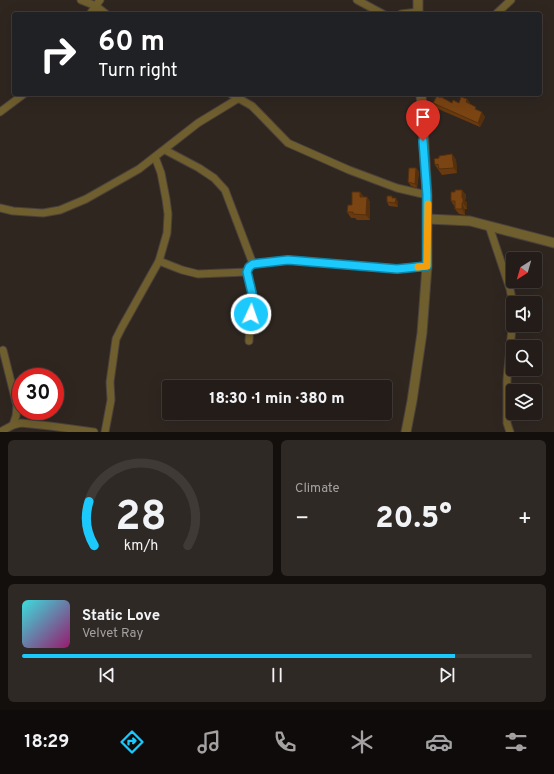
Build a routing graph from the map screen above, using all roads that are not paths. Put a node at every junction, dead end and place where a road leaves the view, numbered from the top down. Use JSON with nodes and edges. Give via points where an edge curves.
{"nodes":[{"id":1,"x":81,"y":0,"type":"edge"},
{"id":2,"x":100,"y":0,"type":"edge"},
{"id":3,"x":357,"y":0,"type":"edge"},
{"id":4,"x":418,"y":0,"type":"edge"},
{"id":5,"x":510,"y":0,"type":"edge"},
{"id":6,"x":96,"y":6,"type":"junction"},
{"id":7,"x":92,"y":12,"type":"edge"},
{"id":8,"x":104,"y":12,"type":"edge"},
{"id":9,"x":379,"y":12,"type":"edge"},
{"id":10,"x":418,"y":12,"type":"edge"},
{"id":11,"x":498,"y":12,"type":"edge"},
{"id":12,"x":21,"y":96,"type":"edge"},
{"id":13,"x":235,"y":96,"type":"edge"},
{"id":14,"x":421,"y":96,"type":"edge"},
{"id":15,"x":239,"y":98,"type":"junction"},
{"id":16,"x":0,"y":112,"type":"edge"},
{"id":17,"x":165,"y":150,"type":"junction"},
{"id":18,"x":155,"y":157,"type":"junction"},
{"id":19,"x":427,"y":195,"type":"junction"},
{"id":20,"x":0,"y":208,"type":"edge"},
{"id":21,"x":428,"y":219,"type":"junction"},
{"id":22,"x":489,"y":226,"type":"junction"},
{"id":23,"x":554,"y":243,"type":"edge"},
{"id":24,"x":159,"y":261,"type":"junction"},
{"id":25,"x":253,"y":264,"type":"junction"},
{"id":26,"x":427,"y":266,"type":"junction"},
{"id":27,"x":247,"y":272,"type":"junction"},
{"id":28,"x":511,"y":296,"type":"edge"},
{"id":29,"x":512,"y":332,"type":"edge"},
{"id":30,"x":249,"y":341,"type":"dead end"},
{"id":31,"x":3,"y":350,"type":"dead end"},
{"id":32,"x":13,"y":425,"type":"junction"},
{"id":33,"x":0,"y":432,"type":"edge"},
{"id":34,"x":94,"y":432,"type":"edge"},
{"id":35,"x":105,"y":432,"type":"edge"},
{"id":36,"x":406,"y":432,"type":"edge"},
{"id":37,"x":510,"y":432,"type":"edge"}],
"edges":[{"from":1,"to":6,"type":"street"},
{"from":2,"to":6,"type":"street"},
{"from":3,"to":9,"type":"street"},
{"from":4,"to":10,"type":"street"},
{"from":5,"to":11,"type":"street"},
{"from":6,"to":7,"type":"street"},
{"from":6,"to":8,"type":"street"},
{"from":12,"to":16,"type":"street"},
{"from":13,"to":15,"type":"street"},
{"from":14,"to":19,"type":"street"},
{"from":15,"to":17,"type":"street","via":[[198,123]]},
{"from":15,"to":19,"type":"street","via":[[252,106],[288,143],[397,188]]},
{"from":17,"to":18,"type":"street"},
{"from":17,"to":25,"type":"street","via":[[209,175],[225,190]]},
{"from":18,"to":20,"type":"street","via":[[86,199],[60,210],[43,213]]},
{"from":18,"to":24,"type":"street","via":[[163,182],[168,214],[167,233]]},
{"from":19,"to":21,"type":"street"},
{"from":21,"to":22,"type":"street","via":[[470,221]]},
{"from":21,"to":26,"type":"street"},
{"from":22,"to":23,"type":"street"},
{"from":22,"to":28,"type":"street"},
{"from":24,"to":27,"type":"street","via":[[198,274]]},
{"from":24,"to":35,"type":"street","via":[[116,339],[110,382],[111,400]]},
{"from":25,"to":26,"type":"street","via":[[288,260],[397,269]]},
{"from":25,"to":27,"type":"street"},
{"from":26,"to":36,"type":"street","via":[[422,333]]},
{"from":27,"to":30,"type":"street","via":[[252,293]]},
{"from":29,"to":37,"type":"street","via":[[507,379],[507,423]]},
{"from":31,"to":32,"type":"street","via":[[17,406]]},
{"from":32,"to":33,"type":"street"},
{"from":32,"to":34,"type":"street","via":[[21,423]]}]}
